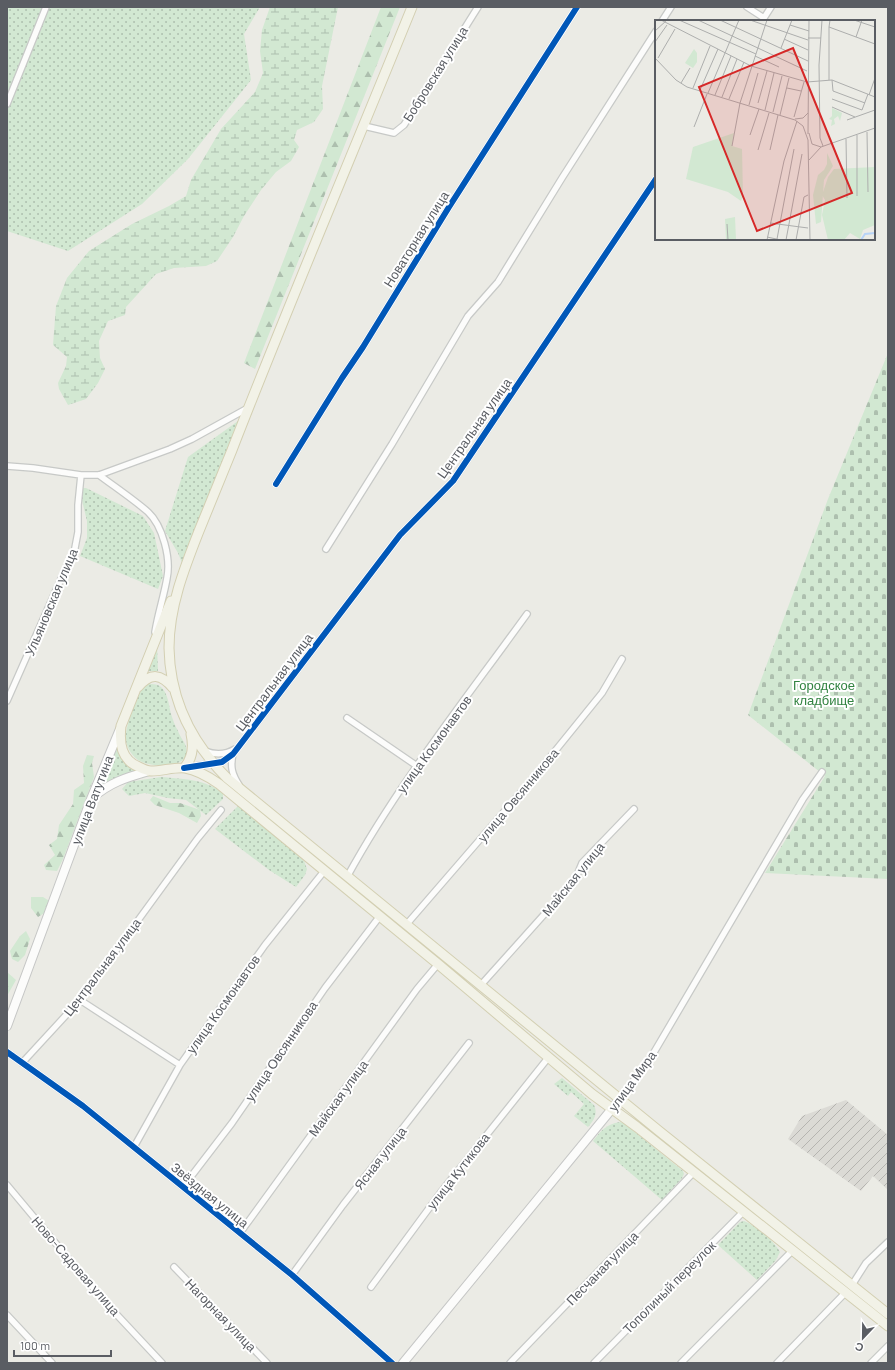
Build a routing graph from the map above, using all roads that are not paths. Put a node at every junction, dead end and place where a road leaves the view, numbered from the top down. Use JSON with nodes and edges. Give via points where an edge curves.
{"nodes":[{"id":1,"x":46,"y":7,"type":"edge"},
{"id":2,"x":412,"y":7,"type":"edge"},
{"id":3,"x":478,"y":7,"type":"edge"},
{"id":4,"x":577,"y":7,"type":"edge"},
{"id":5,"x":671,"y":7,"type":"edge"},
{"id":6,"x":747,"y":7,"type":"edge"},
{"id":7,"x":771,"y":7,"type":"edge"},
{"id":8,"x":763,"y":19,"type":"edge"},
{"id":9,"x":663,"y":20,"type":"edge"},
{"id":10,"x":655,"y":33,"type":"edge"},
{"id":11,"x":7,"y":104,"type":"edge"},
{"id":12,"x":364,"y":126,"type":"junction"},
{"id":13,"x":655,"y":180,"type":"edge"},
{"id":14,"x":248,"y":408,"type":"junction"},
{"id":15,"x":7,"y":466,"type":"edge"},
{"id":16,"x":81,"y":474,"type":"junction"},
{"id":17,"x":99,"y":475,"type":"junction"},
{"id":18,"x":276,"y":484,"type":"dead end"},
{"id":19,"x":326,"y":549,"type":"dead end"},
{"id":20,"x":181,"y":576,"type":"junction"},
{"id":21,"x":527,"y":614,"type":"dead end"},
{"id":22,"x":154,"y":644,"type":"junction"},
{"id":23,"x":622,"y":659,"type":"dead end"},
{"id":24,"x":174,"y":689,"type":"junction"},
{"id":25,"x":136,"y":691,"type":"junction"},
{"id":26,"x":7,"y":701,"type":"edge"},
{"id":27,"x":347,"y":718,"type":"dead end"},
{"id":28,"x":121,"y":726,"type":"junction"},
{"id":29,"x":190,"y":731,"type":"junction"},
{"id":30,"x":239,"y":747,"type":"junction"},
{"id":31,"x":202,"y":750,"type":"junction"},
{"id":32,"x":233,"y":754,"type":"junction"},
{"id":33,"x":213,"y":764,"type":"junction"},
{"id":34,"x":417,"y":766,"type":"junction"},
{"id":35,"x":184,"y":768,"type":"junction"},
{"id":36,"x":149,"y":771,"type":"junction"},
{"id":37,"x":822,"y":772,"type":"dead end"},
{"id":38,"x":242,"y":790,"type":"junction"},
{"id":39,"x":91,"y":799,"type":"junction"},
{"id":40,"x":634,"y":809,"type":"dead end"},
{"id":41,"x":221,"y":810,"type":"dead end"},
{"id":42,"x":325,"y":870,"type":"junction"},
{"id":43,"x":347,"y":877,"type":"junction"},
{"id":44,"x":380,"y":916,"type":"junction"},
{"id":45,"x":406,"y":925,"type":"junction"},
{"id":46,"x":438,"y":964,"type":"junction"},
{"id":47,"x":480,"y":986,"type":"junction"},
{"id":48,"x":80,"y":1000,"type":"junction"},
{"id":49,"x":7,"y":1026,"type":"edge"},
{"id":50,"x":469,"y":1043,"type":"dead end"},
{"id":51,"x":7,"y":1052,"type":"edge"},
{"id":52,"x":548,"y":1058,"type":"junction"},
{"id":53,"x":22,"y":1063,"type":"junction"},
{"id":54,"x":180,"y":1065,"type":"junction"},
{"id":55,"x":620,"y":1099,"type":"junction"},
{"id":56,"x":612,"y":1109,"type":"junction"},
{"id":57,"x":134,"y":1147,"type":"junction"},
{"id":58,"x":694,"y":1172,"type":"junction"},
{"id":59,"x":7,"y":1185,"type":"edge"},
{"id":60,"x":183,"y":1187,"type":"junction"},
{"id":61,"x":744,"y":1211,"type":"junction"},
{"id":62,"x":240,"y":1233,"type":"junction"},
{"id":63,"x":888,"y":1242,"type":"edge"},
{"id":64,"x":793,"y":1250,"type":"junction"},
{"id":65,"x":174,"y":1267,"type":"dead end"},
{"id":66,"x":292,"y":1275,"type":"junction"},
{"id":67,"x":852,"y":1285,"type":"junction"},
{"id":68,"x":371,"y":1287,"type":"dead end"},
{"id":69,"x":846,"y":1292,"type":"junction"},
{"id":70,"x":888,"y":1314,"type":"edge"},
{"id":71,"x":7,"y":1315,"type":"edge"},
{"id":72,"x":888,"y":1326,"type":"edge"},
{"id":73,"x":888,"y":1346,"type":"edge"},
{"id":74,"x":52,"y":1363,"type":"edge"},
{"id":75,"x":162,"y":1363,"type":"edge"},
{"id":76,"x":267,"y":1363,"type":"edge"},
{"id":77,"x":392,"y":1363,"type":"edge"},
{"id":78,"x":403,"y":1363,"type":"edge"},
{"id":79,"x":510,"y":1363,"type":"edge"},
{"id":80,"x":594,"y":1363,"type":"edge"},
{"id":81,"x":681,"y":1363,"type":"edge"},
{"id":82,"x":777,"y":1363,"type":"edge"},
{"id":83,"x":871,"y":1363,"type":"edge"}],
"edges":[{"from":1,"to":11,"type":"street"},
{"from":2,"to":12,"type":"main road"},
{"from":3,"to":12,"type":"street","name":"Бобровская улица","via":[[404,125],[394,133]]},
{"from":4,"to":18,"type":"street","name":"Новаторная улица"},
{"from":5,"to":9,"type":"street"},
{"from":6,"to":8,"type":"street"},
{"from":7,"to":8,"type":"street"},
{"from":10,"to":19,"type":"street","via":[[498,282],[468,316]]},
{"from":12,"to":14,"type":"main road"},
{"from":13,"to":30,"type":"street","name":"Центральная улица","via":[[453,481],[400,535]]},
{"from":14,"to":17,"type":"street","via":[[170,449]]},
{"from":14,"to":20,"type":"main road"},
{"from":15,"to":16,"type":"street"},
{"from":16,"to":17,"type":"street"},
{"from":16,"to":26,"type":"street","name":"Ульяновская улица","via":[[78,532],[74,552]]},
{"from":17,"to":22,"type":"street","via":[[149,513],[160,531],[165,546],[169,565]]},
{"from":20,"to":22,"type":"main road","name":"улица Ватутина"},
{"from":20,"to":24,"type":"main road","via":[[170,629],[169,648]]},
{"from":21,"to":34,"type":"street","name":"улица Космонавтов"},
{"from":22,"to":25,"type":"main road","name":"улица Ватутина"},
{"from":23,"to":45,"type":"street","name":"улица Овсянникова","via":[[602,693],[534,777]]},
{"from":24,"to":25,"type":"main road","via":[[167,681],[156,677],[143,682]]},
{"from":24,"to":29,"type":"main road"},
{"from":25,"to":28,"type":"main road","name":"улица Ватутина"},
{"from":27,"to":34,"type":"street"},
{"from":28,"to":36,"type":"main road","via":[[120,746],[125,757],[135,766]]},
{"from":28,"to":39,"type":"main road","name":"улица Ватутина"},
{"from":29,"to":31,"type":"main road"},
{"from":29,"to":35,"type":"main road","via":[[193,751],[190,761]]},
{"from":30,"to":31,"type":"street","via":[[223,754]]},
{"from":30,"to":32,"type":"street","name":"Центральная улица"},
{"from":31,"to":33,"type":"main road"},
{"from":32,"to":33,"type":"street","name":"Центральная улица","via":[[222,762]]},
{"from":32,"to":38,"type":"street","via":[[231,767]]},
{"from":33,"to":35,"type":"street","name":"Центральная улица"},
{"from":33,"to":38,"type":"main road"},
{"from":34,"to":43,"type":"street","name":"улица Космонавтов","via":[[368,839]]},
{"from":35,"to":36,"type":"main road"},
{"from":35,"to":42,"type":"main road","via":[[196,771],[219,784]]},
{"from":36,"to":39,"type":"main road","via":[[117,780]]},
{"from":37,"to":55,"type":"street","name":"улица Мира","via":[[803,799],[653,1054]]},
{"from":38,"to":43,"type":"main road"},
{"from":39,"to":49,"type":"main road","name":"улица Ватутина"},
{"from":40,"to":47,"type":"street","name":"Майская улица","via":[[582,863],[575,880]]},
{"from":41,"to":48,"type":"street","name":"Центральная улица"},
{"from":42,"to":44,"type":"main road"},
{"from":42,"to":54,"type":"street","name":"улица Космонавтов","via":[[265,945]]},
{"from":43,"to":45,"type":"main road"},
{"from":44,"to":46,"type":"main road"},
{"from":44,"to":60,"type":"street","name":"улица Овсянникова","via":[[325,988],[232,1123]]},
{"from":45,"to":47,"type":"main road"},
{"from":46,"to":52,"type":"main road"},
{"from":46,"to":62,"type":"street","name":"Майская улица","via":[[417,989]]},
{"from":47,"to":55,"type":"main road"},
{"from":48,"to":53,"type":"street","name":"Центральная улица"},
{"from":48,"to":54,"type":"street"},
{"from":50,"to":66,"type":"street","name":"Ясная улица"},
{"from":51,"to":53,"type":"street","name":"Звёздная улица"},
{"from":52,"to":56,"type":"main road"},
{"from":52,"to":68,"type":"street","name":"улица Кутикова","via":[[441,1192]]},
{"from":53,"to":57,"type":"street","name":"Звёздная улица","via":[[83,1106]]},
{"from":54,"to":57,"type":"street","name":"улица Космонавтов"},
{"from":55,"to":56,"type":"main road","name":"улица Мира"},
{"from":55,"to":67,"type":"main road"},
{"from":56,"to":58,"type":"main road"},
{"from":56,"to":78,"type":"main road","name":"улица Мира"},
{"from":57,"to":60,"type":"street","name":"Звёздная улица"},
{"from":58,"to":61,"type":"main road"},
{"from":58,"to":79,"type":"street","name":"Песчаная улица"},
{"from":59,"to":75,"type":"street","name":"Ново-Садовая улица","via":[[104,1300]]},
{"from":60,"to":62,"type":"street","name":"Звёздная улица"},
{"from":61,"to":64,"type":"main road"},
{"from":61,"to":80,"type":"street","name":"Тополиный переулок"},
{"from":62,"to":66,"type":"street","name":"Звёздная улица"},
{"from":63,"to":67,"type":"street","via":[[866,1263]]},
{"from":64,"to":69,"type":"main road"},
{"from":64,"to":81,"type":"street"},
{"from":65,"to":76,"type":"street","name":"Нагорная улица"},
{"from":66,"to":77,"type":"street","name":"Звёздная улица"},
{"from":67,"to":70,"type":"main road"},
{"from":69,"to":72,"type":"main road"},
{"from":69,"to":82,"type":"street"},
{"from":71,"to":74,"type":"street"},
{"from":73,"to":83,"type":"street"}]}
